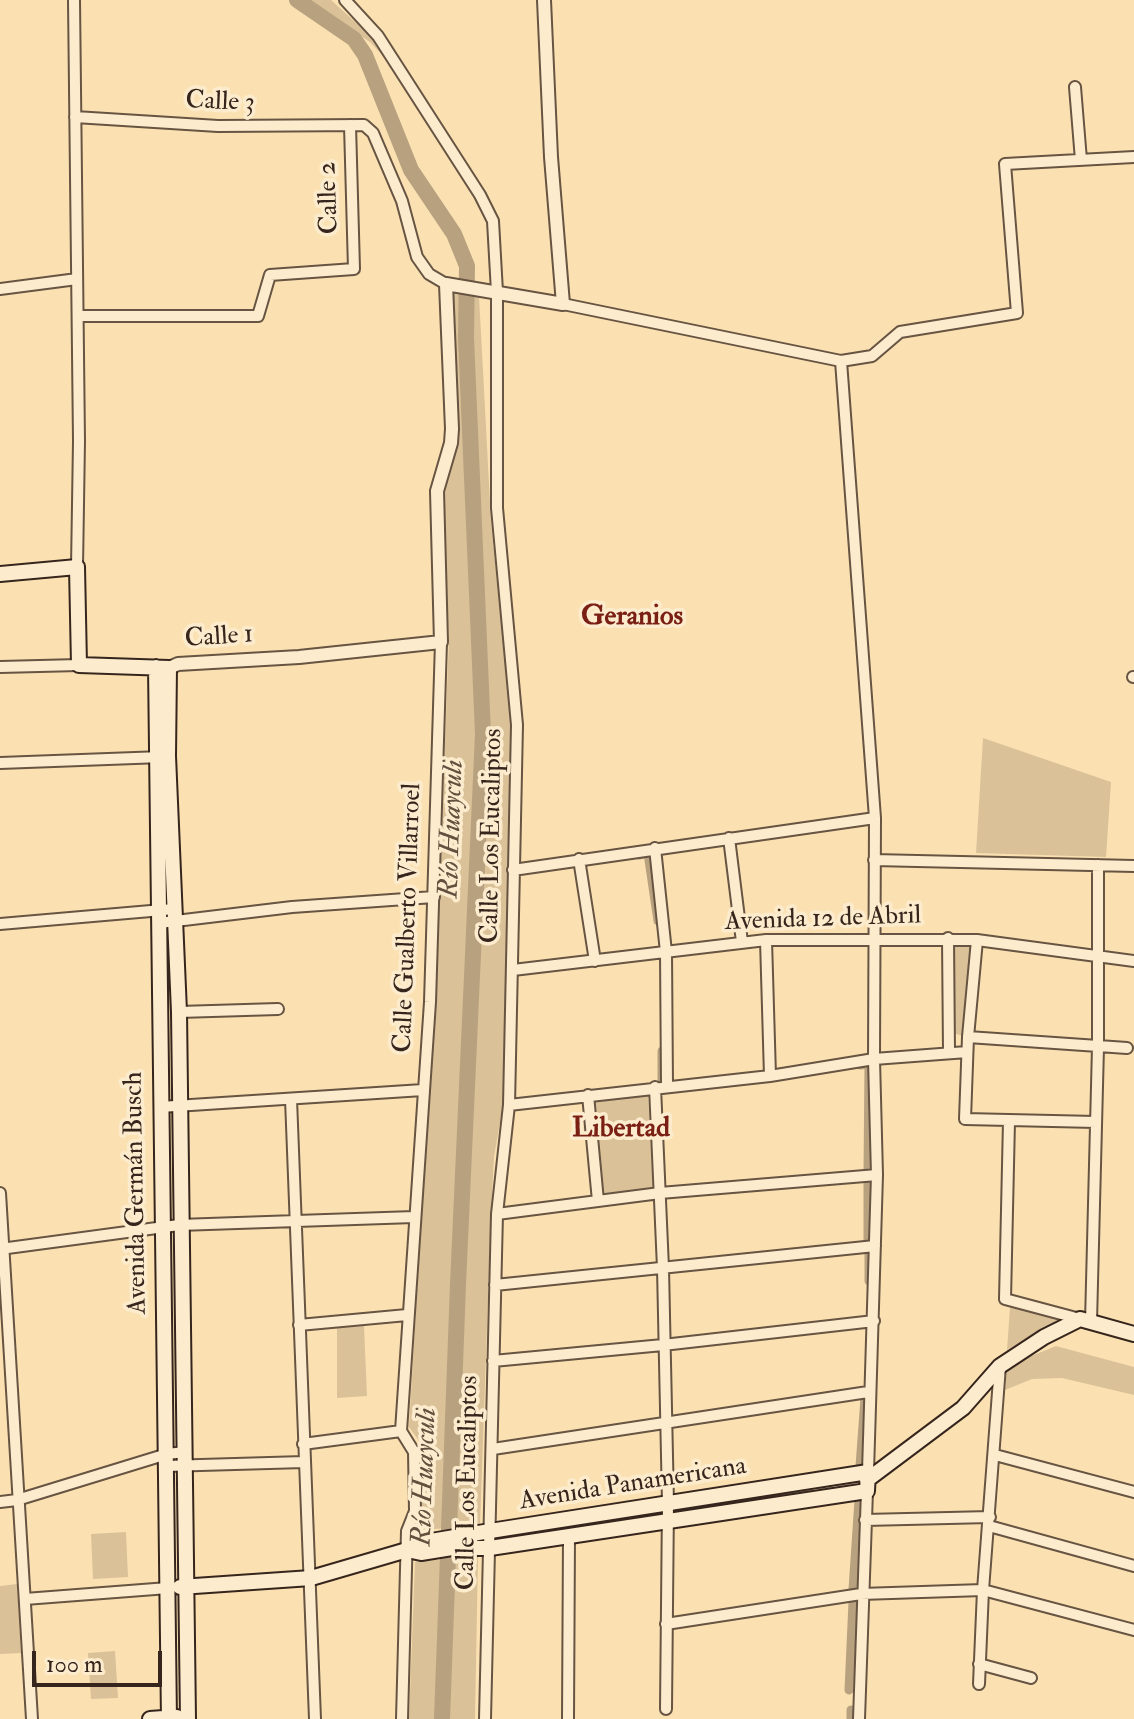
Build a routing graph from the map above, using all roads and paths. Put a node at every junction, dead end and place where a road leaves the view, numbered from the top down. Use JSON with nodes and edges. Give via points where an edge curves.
{"nodes":[{"id":1,"x":74,"y":0,"type":"edge"},
{"id":2,"x":345,"y":0,"type":"edge"},
{"id":3,"x":544,"y":0,"type":"edge"},
{"id":4,"x":1075,"y":87,"type":"dead end"},
{"id":5,"x":75,"y":117,"type":"junction"},
{"id":6,"x":350,"y":125,"type":"junction"},
{"id":7,"x":1134,"y":157,"type":"edge"},
{"id":8,"x":1081,"y":160,"type":"junction"},
{"id":9,"x":77,"y":279,"type":"junction"},
{"id":10,"x":452,"y":285,"type":"junction"},
{"id":11,"x":0,"y":289,"type":"edge"},
{"id":12,"x":497,"y":292,"type":"junction"},
{"id":13,"x":563,"y":304,"type":"junction"},
{"id":14,"x":79,"y":316,"type":"junction"},
{"id":15,"x":841,"y":361,"type":"junction"},
{"id":16,"x":77,"y":567,"type":"junction"},
{"id":17,"x":0,"y":574,"type":"edge"},
{"id":18,"x":441,"y":642,"type":"junction"},
{"id":19,"x":79,"y":665,"type":"junction"},
{"id":20,"x":0,"y":667,"type":"edge"},
{"id":21,"x":162,"y":667,"type":"junction"},
{"id":22,"x":163,"y":757,"type":"junction"},
{"id":23,"x":0,"y":763,"type":"edge"},
{"id":24,"x":875,"y":818,"type":"junction"},
{"id":25,"x":729,"y":838,"type":"junction"},
{"id":26,"x":655,"y":848,"type":"junction"},
{"id":27,"x":579,"y":859,"type":"junction"},
{"id":28,"x":874,"y":860,"type":"junction"},
{"id":29,"x":1098,"y":865,"type":"junction"},
{"id":30,"x":1134,"y":866,"type":"edge"},
{"id":31,"x":513,"y":870,"type":"junction"},
{"id":32,"x":434,"y":897,"type":"junction"},
{"id":33,"x":167,"y":916,"type":"junction"},
{"id":34,"x":0,"y":924,"type":"edge"},
{"id":35,"x":948,"y":938,"type":"junction"},
{"id":36,"x":874,"y":939,"type":"junction"},
{"id":37,"x":766,"y":940,"type":"junction"},
{"id":38,"x":977,"y":940,"type":"junction"},
{"id":39,"x":742,"y":942,"type":"junction"},
{"id":40,"x":666,"y":952,"type":"junction"},
{"id":41,"x":1097,"y":956,"type":"junction"},
{"id":42,"x":595,"y":961,"type":"junction"},
{"id":43,"x":1134,"y":961,"type":"edge"},
{"id":44,"x":513,"y":970,"type":"junction"},
{"id":45,"x":278,"y":1009,"type":"dead end"},
{"id":46,"x":179,"y":1012,"type":"junction"},
{"id":47,"x":968,"y":1037,"type":"junction"},
{"id":48,"x":1098,"y":1047,"type":"junction"},
{"id":49,"x":1127,"y":1048,"type":"dead end"},
{"id":50,"x":949,"y":1052,"type":"junction"},
{"id":51,"x":967,"y":1052,"type":"junction"},
{"id":52,"x":874,"y":1059,"type":"junction"},
{"id":53,"x":770,"y":1076,"type":"junction"},
{"id":54,"x":661,"y":1086,"type":"junction"},
{"id":55,"x":423,"y":1090,"type":"junction"},
{"id":56,"x":588,"y":1095,"type":"junction"},
{"id":57,"x":291,"y":1099,"type":"junction"},
{"id":58,"x":509,"y":1105,"type":"junction"},
{"id":59,"x":180,"y":1106,"type":"junction"},
{"id":60,"x":160,"y":1107,"type":"junction"},
{"id":61,"x":1009,"y":1121,"type":"junction"},
{"id":62,"x":1096,"y":1122,"type":"junction"},
{"id":63,"x":877,"y":1175,"type":"junction"},
{"id":64,"x":0,"y":1193,"type":"edge"},
{"id":65,"x":660,"y":1193,"type":"junction"},
{"id":66,"x":598,"y":1201,"type":"junction"},
{"id":67,"x":497,"y":1214,"type":"junction"},
{"id":68,"x":414,"y":1217,"type":"junction"},
{"id":69,"x":295,"y":1221,"type":"junction"},
{"id":70,"x":179,"y":1225,"type":"junction"},
{"id":71,"x":161,"y":1227,"type":"junction"},
{"id":72,"x":875,"y":1246,"type":"junction"},
{"id":73,"x":2,"y":1249,"type":"edge"},
{"id":74,"x":663,"y":1268,"type":"junction"},
{"id":75,"x":495,"y":1285,"type":"junction"},
{"id":76,"x":407,"y":1315,"type":"junction"},
{"id":77,"x":1085,"y":1320,"type":"junction"},
{"id":78,"x":874,"y":1321,"type":"junction"},
{"id":79,"x":299,"y":1325,"type":"junction"},
{"id":80,"x":1134,"y":1334,"type":"edge"},
{"id":81,"x":663,"y":1345,"type":"junction"},
{"id":82,"x":493,"y":1361,"type":"junction"},
{"id":83,"x":1000,"y":1366,"type":"junction"},
{"id":84,"x":868,"y":1392,"type":"junction"},
{"id":85,"x":665,"y":1423,"type":"junction"},
{"id":86,"x":401,"y":1431,"type":"junction"},
{"id":87,"x":303,"y":1444,"type":"junction"},
{"id":88,"x":493,"y":1449,"type":"junction"},
{"id":89,"x":995,"y":1455,"type":"junction"},
{"id":90,"x":185,"y":1459,"type":"junction"},
{"id":91,"x":166,"y":1460,"type":"junction"},
{"id":92,"x":304,"y":1462,"type":"junction"},
{"id":93,"x":867,"y":1481,"type":"junction"},
{"id":94,"x":1134,"y":1492,"type":"edge"},
{"id":95,"x":17,"y":1500,"type":"junction"},
{"id":96,"x":0,"y":1502,"type":"edge"},
{"id":97,"x":668,"y":1503,"type":"junction"},
{"id":98,"x":865,"y":1520,"type":"junction"},
{"id":99,"x":667,"y":1521,"type":"junction"},
{"id":100,"x":989,"y":1522,"type":"junction"},
{"id":101,"x":490,"y":1531,"type":"junction"},
{"id":102,"x":569,"y":1536,"type":"junction"},
{"id":103,"x":452,"y":1543,"type":"junction"},
{"id":104,"x":490,"y":1548,"type":"junction"},
{"id":105,"x":407,"y":1550,"type":"junction"},
{"id":106,"x":1134,"y":1566,"type":"edge"},
{"id":107,"x":311,"y":1578,"type":"junction"},
{"id":108,"x":187,"y":1586,"type":"junction"},
{"id":109,"x":168,"y":1588,"type":"junction"},
{"id":110,"x":983,"y":1590,"type":"junction"},
{"id":111,"x":861,"y":1594,"type":"junction"},
{"id":112,"x":25,"y":1599,"type":"junction"},
{"id":113,"x":666,"y":1624,"type":"junction"},
{"id":114,"x":1134,"y":1630,"type":"edge"},
{"id":115,"x":979,"y":1664,"type":"junction"},
{"id":116,"x":1031,"y":1678,"type":"dead end"},
{"id":117,"x":979,"y":1684,"type":"dead end"},
{"id":118,"x":666,"y":1709,"type":"dead end"},
{"id":119,"x":188,"y":1717,"type":"edge"},
{"id":120,"x":169,"y":1718,"type":"edge"},
{"id":121,"x":32,"y":1719,"type":"edge"},
{"id":122,"x":150,"y":1719,"type":"edge"},
{"id":123,"x":315,"y":1719,"type":"edge"},
{"id":124,"x":402,"y":1719,"type":"edge"},
{"id":125,"x":485,"y":1719,"type":"edge"},
{"id":126,"x":568,"y":1719,"type":"edge"},
{"id":127,"x":859,"y":1719,"type":"edge"}],
"edges":[{"from":1,"to":5,"type":"street"},
{"from":2,"to":12,"type":"street","name":"Calle Los Eucaliptos","via":[[378,36],[480,195],[493,221]]},
{"from":3,"to":13,"type":"street"},
{"from":4,"to":8,"type":"street"},
{"from":5,"to":6,"type":"street","name":"Calle 3","via":[[218,126]]},
{"from":5,"to":9,"type":"street"},
{"from":6,"to":10,"type":"street","name":"Calle 3","via":[[364,125],[373,133],[402,201],[417,257],[429,274]]},
{"from":6,"to":14,"type":"street","name":"Calle 2","via":[[354,269],[270,275],[258,316]]},
{"from":7,"to":8,"type":"street"},
{"from":8,"to":15,"type":"street","via":[[1005,164],[1017,313],[900,332],[872,356]]},
{"from":9,"to":11,"type":"street"},
{"from":9,"to":14,"type":"street"},
{"from":10,"to":12,"type":"street"},
{"from":10,"to":18,"type":"street","name":"Calle Gualberto Villarroel","via":[[451,443],[437,491]]},
{"from":12,"to":13,"type":"street"},
{"from":12,"to":31,"type":"street","name":"Calle Los Eucaliptos","via":[[497,508],[517,725]]},
{"from":13,"to":15,"type":"street"},
{"from":14,"to":16,"type":"street"},
{"from":15,"to":24,"type":"street"},
{"from":16,"to":17,"type":"main road"},
{"from":16,"to":19,"type":"main road"},
{"from":18,"to":21,"type":"street","name":"Calle 1"},
{"from":18,"to":32,"type":"street","name":"Calle Gualberto Villarroel"},
{"from":19,"to":20,"type":"street","name":"Calle 1"},
{"from":19,"to":21,"type":"main road","name":"Calle 1"},
{"from":21,"to":22,"type":"main road","name":"Avenida Germán Busch"},
{"from":22,"to":23,"type":"street"},
{"from":22,"to":33,"type":"main road","name":"Avenida Germán Busch"},
{"from":24,"to":25,"type":"street"},
{"from":24,"to":28,"type":"street"},
{"from":25,"to":26,"type":"street"},
{"from":25,"to":39,"type":"street"},
{"from":26,"to":27,"type":"street"},
{"from":26,"to":40,"type":"street"},
{"from":27,"to":31,"type":"street"},
{"from":27,"to":42,"type":"street"},
{"from":28,"to":29,"type":"street"},
{"from":28,"to":36,"type":"street"},
{"from":29,"to":30,"type":"street"},
{"from":29,"to":41,"type":"street"},
{"from":31,"to":44,"type":"street","name":"Calle Los Eucaliptos"},
{"from":32,"to":33,"type":"street"},
{"from":32,"to":55,"type":"street","name":"Calle Gualberto Villarroel"},
{"from":33,"to":34,"type":"street"},
{"from":33,"to":46,"type":"main road","name":"Avenida Germán Busch"},
{"from":33,"to":60,"type":"main road","name":"Avenida Germán Busch"},
{"from":35,"to":36,"type":"street","name":"Avenida 12 de Abril"},
{"from":35,"to":38,"type":"street","name":"Avenida 12 de Abril"},
{"from":35,"to":50,"type":"street"},
{"from":36,"to":37,"type":"street","name":"Avenida 12 de Abril"},
{"from":36,"to":52,"type":"street"},
{"from":37,"to":39,"type":"street","name":"Avenida 12 de Abril"},
{"from":37,"to":53,"type":"street"},
{"from":38,"to":41,"type":"street","name":"Avenida 12 de Abril"},
{"from":38,"to":47,"type":"street"},
{"from":39,"to":40,"type":"street","name":"Avenida 12 de Abril"},
{"from":40,"to":42,"type":"street","name":"Avenida 12 de Abril"},
{"from":40,"to":54,"type":"street"},
{"from":41,"to":43,"type":"street","name":"Avenida 12 de Abril"},
{"from":41,"to":48,"type":"street"},
{"from":42,"to":44,"type":"street","name":"Avenida 12 de Abril"},
{"from":44,"to":58,"type":"street","name":"Calle Los Eucaliptos"},
{"from":45,"to":46,"type":"street"},
{"from":46,"to":59,"type":"main road","name":"Avenida Germán Busch"},
{"from":47,"to":48,"type":"street"},
{"from":47,"to":51,"type":"street"},
{"from":48,"to":49,"type":"street"},
{"from":48,"to":62,"type":"street"},
{"from":50,"to":51,"type":"street"},
{"from":50,"to":52,"type":"street"},
{"from":51,"to":61,"type":"street","via":[[965,1119]]},
{"from":52,"to":53,"type":"street"},
{"from":52,"to":63,"type":"street"},
{"from":53,"to":54,"type":"street"},
{"from":54,"to":56,"type":"street"},
{"from":54,"to":65,"type":"street"},
{"from":55,"to":57,"type":"street"},
{"from":55,"to":68,"type":"street","name":"Calle Gualberto Villarroel"},
{"from":56,"to":58,"type":"street"},
{"from":56,"to":66,"type":"street"},
{"from":57,"to":59,"type":"street"},
{"from":57,"to":69,"type":"street"},
{"from":58,"to":67,"type":"street","name":"Calle Los Eucaliptos"},
{"from":59,"to":60,"type":"street"},
{"from":59,"to":70,"type":"main road","name":"Avenida Germán Busch"},
{"from":60,"to":71,"type":"main road","name":"Avenida Germán Busch"},
{"from":61,"to":62,"type":"street"},
{"from":61,"to":77,"type":"street","via":[[1005,1299]]},
{"from":62,"to":77,"type":"street"},
{"from":63,"to":65,"type":"street"},
{"from":63,"to":72,"type":"street"},
{"from":64,"to":73,"type":"street"},
{"from":65,"to":66,"type":"street"},
{"from":65,"to":74,"type":"street"},
{"from":66,"to":67,"type":"street"},
{"from":67,"to":75,"type":"street","name":"Calle Los Eucaliptos"},
{"from":68,"to":69,"type":"street"},
{"from":68,"to":76,"type":"street","name":"Calle Gualberto Villarroel"},
{"from":69,"to":70,"type":"street"},
{"from":69,"to":79,"type":"street"},
{"from":70,"to":71,"type":"street"},
{"from":70,"to":90,"type":"main road","name":"Avenida Germán Busch"},
{"from":71,"to":73,"type":"street"},
{"from":71,"to":91,"type":"main road","name":"Avenida Germán Busch"},
{"from":72,"to":74,"type":"street"},
{"from":72,"to":78,"type":"street"},
{"from":73,"to":95,"type":"street"},
{"from":74,"to":75,"type":"street"},
{"from":74,"to":81,"type":"street"},
{"from":75,"to":82,"type":"street","name":"Calle Los Eucaliptos"},
{"from":76,"to":79,"type":"street"},
{"from":76,"to":86,"type":"street","name":"Calle Gualberto Villarroel"},
{"from":77,"to":80,"type":"main road"},
{"from":77,"to":83,"type":"main road","name":"Avenida Panamericana","via":[[1044,1337]]},
{"from":78,"to":81,"type":"street"},
{"from":78,"to":84,"type":"street"},
{"from":79,"to":87,"type":"street"},
{"from":81,"to":82,"type":"street"},
{"from":81,"to":85,"type":"street"},
{"from":82,"to":88,"type":"street","name":"Calle Los Eucaliptos"},
{"from":83,"to":89,"type":"street"},
{"from":83,"to":93,"type":"main road","name":"Avenida Panamericana","via":[[963,1408]]},
{"from":84,"to":85,"type":"street"},
{"from":84,"to":93,"type":"street"},
{"from":85,"to":88,"type":"street"},
{"from":85,"to":97,"type":"street"},
{"from":86,"to":87,"type":"street"},
{"from":86,"to":105,"type":"street","name":"Calle Gualberto Villarroel","via":[[414,1452],[415,1511]]},
{"from":87,"to":92,"type":"street"},
{"from":88,"to":101,"type":"street","name":"Calle Los Eucaliptos"},
{"from":89,"to":94,"type":"street"},
{"from":89,"to":100,"type":"street"},
{"from":90,"to":91,"type":"street"},
{"from":90,"to":92,"type":"street"},
{"from":90,"to":108,"type":"main road","name":"Avenida Germán Busch"},
{"from":91,"to":95,"type":"street"},
{"from":91,"to":109,"type":"main road","name":"Avenida Germán Busch"},
{"from":92,"to":107,"type":"street"},
{"from":93,"to":97,"type":"main road","name":"Avenida Panamericana"},
{"from":93,"to":98,"type":"street"},
{"from":93,"to":99,"type":"main road","name":"Avenida Panamericana"},
{"from":95,"to":96,"type":"street"},
{"from":95,"to":112,"type":"street"},
{"from":97,"to":99,"type":"street"},
{"from":97,"to":101,"type":"main road","name":"Avenida Panamericana"},
{"from":98,"to":100,"type":"street"},
{"from":98,"to":111,"type":"street"},
{"from":99,"to":102,"type":"main road","name":"Avenida Panamericana"},
{"from":99,"to":113,"type":"street"},
{"from":100,"to":106,"type":"street"},
{"from":100,"to":110,"type":"street"},
{"from":101,"to":103,"type":"main road","name":"Avenida Panamericana"},
{"from":101,"to":104,"type":"street","name":"Calle Los Eucaliptos"},
{"from":102,"to":104,"type":"main road","name":"Avenida Panamericana"},
{"from":102,"to":126,"type":"street"},
{"from":103,"to":104,"type":"main road","name":"Avenida Panamericana"},
{"from":103,"to":105,"type":"main road","name":"Avenida Panamericana"},
{"from":104,"to":125,"type":"street","name":"Calle Los Eucaliptos"},
{"from":105,"to":107,"type":"main road","name":"Avenida Panamericana"},
{"from":105,"to":124,"type":"street","name":"Calle Gualberto Villarroel"},
{"from":107,"to":108,"type":"main road","name":"Avenida Panamericana"},
{"from":107,"to":123,"type":"street"},
{"from":108,"to":109,"type":"main road","name":"Avenida Panamericana"},
{"from":108,"to":119,"type":"main road","name":"Avenida Germán Busch"},
{"from":109,"to":112,"type":"street","name":"Avenida Panamericana"},
{"from":109,"to":120,"type":"main road","name":"Avenida Germán Busch"},
{"from":110,"to":111,"type":"street"},
{"from":110,"to":114,"type":"street"},
{"from":110,"to":115,"type":"street"},
{"from":111,"to":113,"type":"street"},
{"from":111,"to":127,"type":"street"},
{"from":112,"to":121,"type":"street"},
{"from":113,"to":118,"type":"street"},
{"from":115,"to":116,"type":"street"},
{"from":115,"to":117,"type":"street"},
{"from":119,"to":120,"type":"main road"},
{"from":120,"to":122,"type":"main road"}]}
